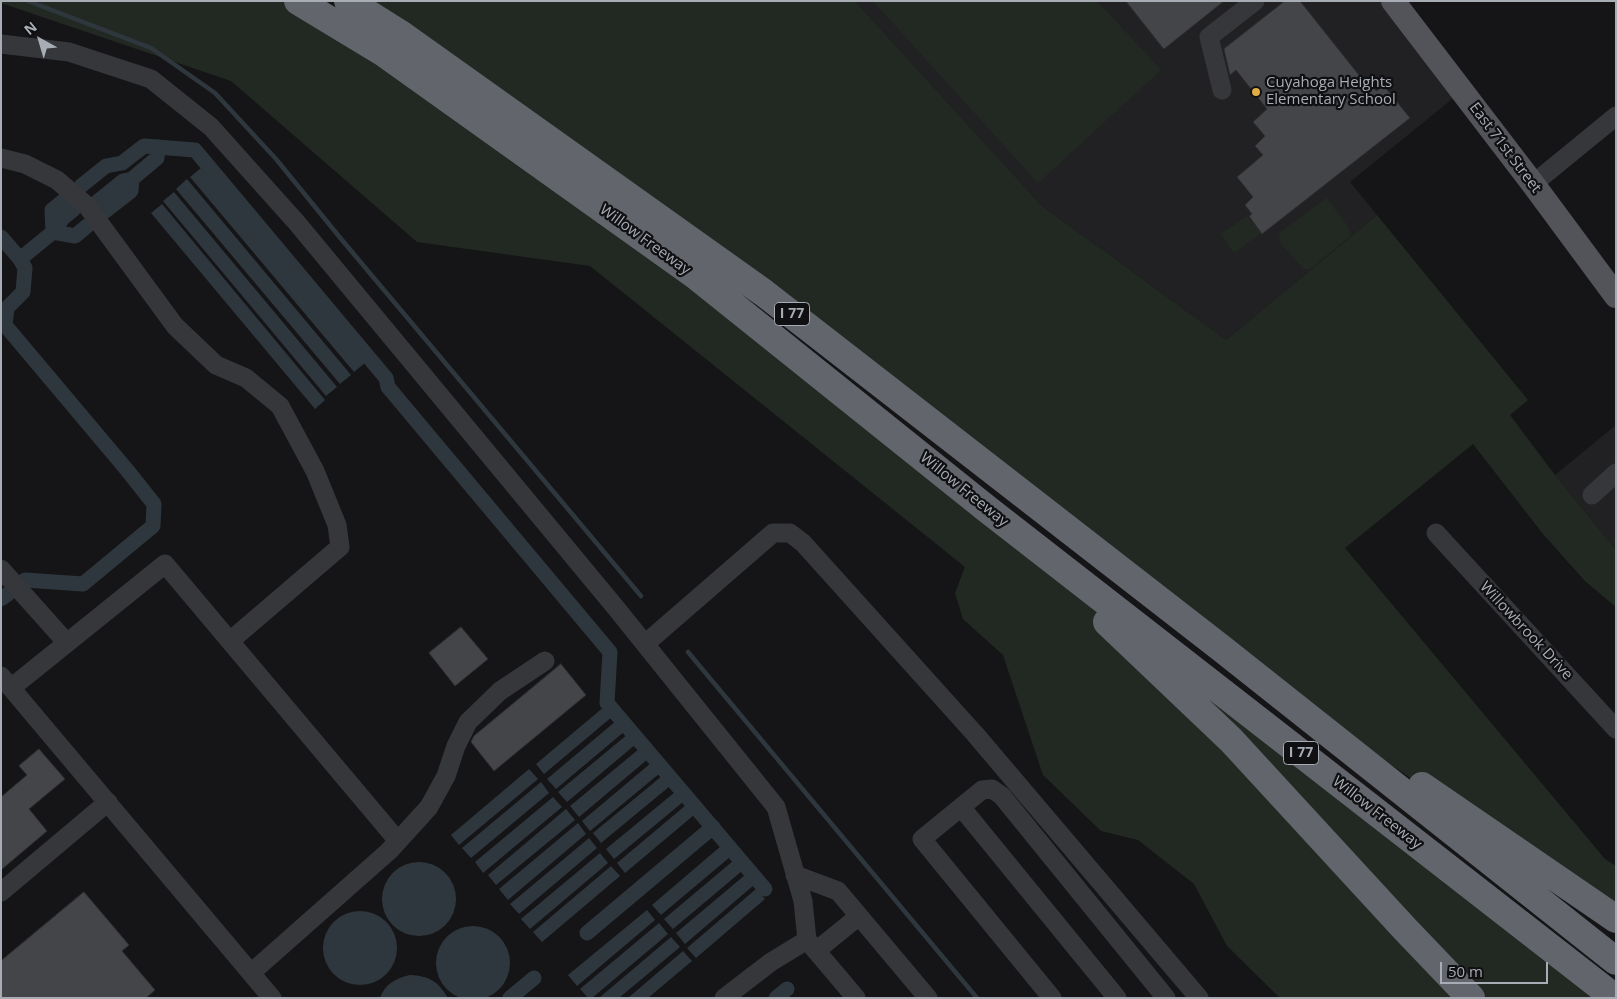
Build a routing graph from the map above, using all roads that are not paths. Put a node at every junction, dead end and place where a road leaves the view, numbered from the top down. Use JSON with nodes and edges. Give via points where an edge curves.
{"nodes":[{"id":1,"x":298,"y":1,"type":"edge"},
{"id":2,"x":348,"y":1,"type":"edge"},
{"id":3,"x":1255,"y":1,"type":"edge"},
{"id":4,"x":1393,"y":1,"type":"edge"},
{"id":5,"x":1,"y":44,"type":"edge"},
{"id":6,"x":1222,"y":90,"type":"dead end"},
{"id":7,"x":1616,"y":116,"type":"edge"},
{"id":8,"x":1,"y":158,"type":"edge"},
{"id":9,"x":1534,"y":184,"type":"junction"},
{"id":10,"x":1616,"y":296,"type":"edge"},
{"id":11,"x":1616,"y":473,"type":"edge"},
{"id":12,"x":1592,"y":494,"type":"dead end"},
{"id":13,"x":987,"y":509,"type":"junction"},
{"id":14,"x":1436,"y":533,"type":"dead end"},
{"id":15,"x":1,"y":569,"type":"edge"},
{"id":16,"x":230,"y":641,"type":"junction"},
{"id":17,"x":67,"y":643,"type":"junction"},
{"id":18,"x":645,"y":644,"type":"junction"},
{"id":19,"x":1221,"y":648,"type":"junction"},
{"id":20,"x":545,"y":661,"type":"dead end"},
{"id":21,"x":6,"y":682,"type":"edge"},
{"id":22,"x":1616,"y":730,"type":"edge"},
{"id":23,"x":108,"y":802,"type":"junction"},
{"id":24,"x":960,"y":807,"type":"junction"},
{"id":25,"x":398,"y":841,"type":"junction"},
{"id":26,"x":796,"y":875,"type":"junction"},
{"id":27,"x":1,"y":892,"type":"edge"},
{"id":28,"x":859,"y":916,"type":"junction"},
{"id":29,"x":1616,"y":919,"type":"edge"},
{"id":30,"x":811,"y":946,"type":"junction"},
{"id":31,"x":1616,"y":961,"type":"edge"},
{"id":32,"x":251,"y":972,"type":"junction"},
{"id":33,"x":272,"y":998,"type":"edge"},
{"id":34,"x":724,"y":998,"type":"edge"},
{"id":35,"x":856,"y":998,"type":"edge"},
{"id":36,"x":928,"y":998,"type":"edge"},
{"id":37,"x":1052,"y":998,"type":"edge"},
{"id":38,"x":1116,"y":998,"type":"edge"},
{"id":39,"x":1166,"y":998,"type":"edge"},
{"id":40,"x":1198,"y":998,"type":"edge"},
{"id":41,"x":1471,"y":998,"type":"edge"},
{"id":42,"x":1615,"y":998,"type":"edge"}],
"edges":[{"from":1,"to":13,"type":"highway","name":"Willow Freeway","number":"I 77","via":[[384,53],[695,275]]},
{"from":2,"to":19,"type":"highway","name":"Willow Freeway","number":"I 77","via":[[399,33],[764,293]]},
{"from":3,"to":6,"type":"street","via":[[1209,38]]},
{"from":4,"to":9,"type":"main road","name":"East 71st Street"},
{"from":5,"to":18,"type":"street","via":[[69,52],[151,78],[212,127],[297,224]]},
{"from":7,"to":9,"type":"street"},
{"from":8,"to":16,"type":"street","via":[[25,164],[57,180],[87,206],[175,326],[216,365],[246,378],[280,406],[315,471],[337,525],[340,547]]},
{"from":9,"to":10,"type":"main road","name":"East 71st Street"},
{"from":11,"to":12,"type":"street"},
{"from":13,"to":41,"type":"highway","via":[[1231,740]]},
{"from":13,"to":42,"type":"highway","name":"Willow Freeway","number":"I 77"},
{"from":14,"to":22,"type":"street","name":"Willowbrook Drive"},
{"from":15,"to":17,"type":"street"},
{"from":16,"to":17,"type":"street","via":[[165,564]]},
{"from":16,"to":25,"type":"street"},
{"from":17,"to":21,"type":"street"},
{"from":18,"to":26,"type":"street","via":[[776,807]]},
{"from":18,"to":40,"type":"street","via":[[773,533],[790,533],[803,543],[975,734]]},
{"from":19,"to":29,"type":"highway"},
{"from":19,"to":31,"type":"highway","name":"Willow Freeway","number":"I 77"},
{"from":20,"to":25,"type":"street","via":[[500,691],[468,722],[430,807]]},
{"from":21,"to":23,"type":"street"},
{"from":23,"to":27,"type":"street"},
{"from":23,"to":32,"type":"street"},
{"from":24,"to":37,"type":"street","via":[[922,839]]},
{"from":24,"to":38,"type":"street"},
{"from":24,"to":39,"type":"street","via":[[982,790],[992,789],[1002,796]]},
{"from":25,"to":32,"type":"street"},
{"from":26,"to":28,"type":"street","via":[[838,891]]},
{"from":26,"to":30,"type":"street"},
{"from":28,"to":30,"type":"street"},
{"from":28,"to":36,"type":"street"},
{"from":30,"to":34,"type":"street","via":[[771,962]]},
{"from":30,"to":35,"type":"street"},
{"from":32,"to":33,"type":"street"}]}
